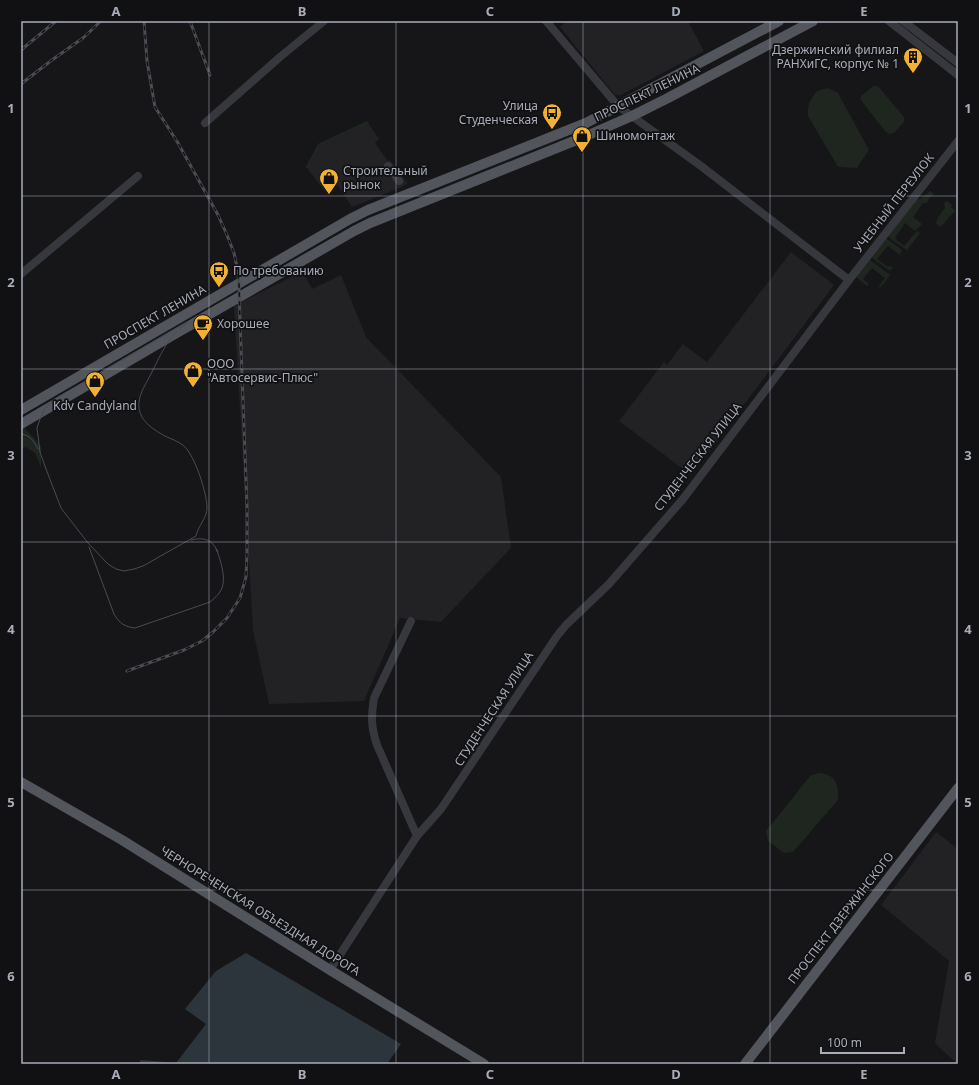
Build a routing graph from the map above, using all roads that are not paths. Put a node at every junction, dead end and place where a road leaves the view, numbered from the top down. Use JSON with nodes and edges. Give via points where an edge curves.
{"nodes":[{"id":1,"x":324,"y":21,"type":"edge"},
{"id":2,"x":546,"y":21,"type":"edge"},
{"id":3,"x":779,"y":21,"type":"edge"},
{"id":4,"x":813,"y":21,"type":"edge"},
{"id":5,"x":889,"y":21,"type":"edge"},
{"id":6,"x":903,"y":21,"type":"edge"},
{"id":7,"x":958,"y":63,"type":"edge"},
{"id":8,"x":958,"y":75,"type":"edge"},
{"id":9,"x":618,"y":106,"type":"junction"},
{"id":10,"x":632,"y":116,"type":"junction"},
{"id":11,"x":205,"y":123,"type":"dead end"},
{"id":12,"x":958,"y":141,"type":"edge"},
{"id":13,"x":388,"y":166,"type":"dead end"},
{"id":14,"x":138,"y":176,"type":"dead end"},
{"id":15,"x":399,"y":181,"type":"dead end"},
{"id":16,"x":21,"y":274,"type":"edge"},
{"id":17,"x":848,"y":280,"type":"junction"},
{"id":18,"x":21,"y":410,"type":"edge"},
{"id":19,"x":21,"y":424,"type":"edge"},
{"id":20,"x":411,"y":621,"type":"dead end"},
{"id":21,"x":21,"y":782,"type":"edge"},
{"id":22,"x":958,"y":788,"type":"edge"},
{"id":23,"x":417,"y":836,"type":"junction"},
{"id":24,"x":330,"y":970,"type":"junction"},
{"id":25,"x":484,"y":1064,"type":"edge"},
{"id":26,"x":745,"y":1064,"type":"edge"}],
"edges":[{"from":1,"to":11,"type":"street"},
{"from":2,"to":9,"type":"street"},
{"from":3,"to":9,"type":"main road","name":"ПРОСПЕКТ ЛЕНИНА"},
{"from":4,"to":10,"type":"main road","name":"ПРОСПЕКТ ЛЕНИНА"},
{"from":5,"to":8,"type":"street"},
{"from":6,"to":7,"type":"street"},
{"from":9,"to":10,"type":"street"},
{"from":9,"to":18,"type":"main road","name":"ПРОСПЕКТ ЛЕНИНА","via":[[586,123],[350,218]]},
{"from":10,"to":17,"type":"street"},
{"from":10,"to":19,"type":"main road","name":"ПРОСПЕКТ ЛЕНИНА","via":[[354,230]]},
{"from":12,"to":17,"type":"street","name":"УЧЕБНЫЙ ПЕРЕУЛОК"},
{"from":13,"to":15,"type":"street"},
{"from":14,"to":16,"type":"street"},
{"from":17,"to":23,"type":"street","name":"СТУДЕНЧЕСКАЯ УЛИЦА","via":[[683,499],[609,584],[557,636],[441,809]]},
{"from":20,"to":23,"type":"street","via":[[374,698],[372,723],[377,745]]},
{"from":21,"to":24,"type":"main road","name":"ЧЕРНОРЕЧЕНСКАЯ ОБЪЕЗДНАЯ ДОРОГА","via":[[122,840]]},
{"from":22,"to":26,"type":"main road","name":"ПРОСПЕКТ ДЗЕРЖИНСКОГО"},
{"from":23,"to":24,"type":"street","name":"СТУДЕНЧЕСКАЯ УЛИЦА"},
{"from":24,"to":25,"type":"main road","name":"ЧЕРНОРЕЧЕНСКАЯ ОБЪЕЗДНАЯ ДОРОГА"}]}
